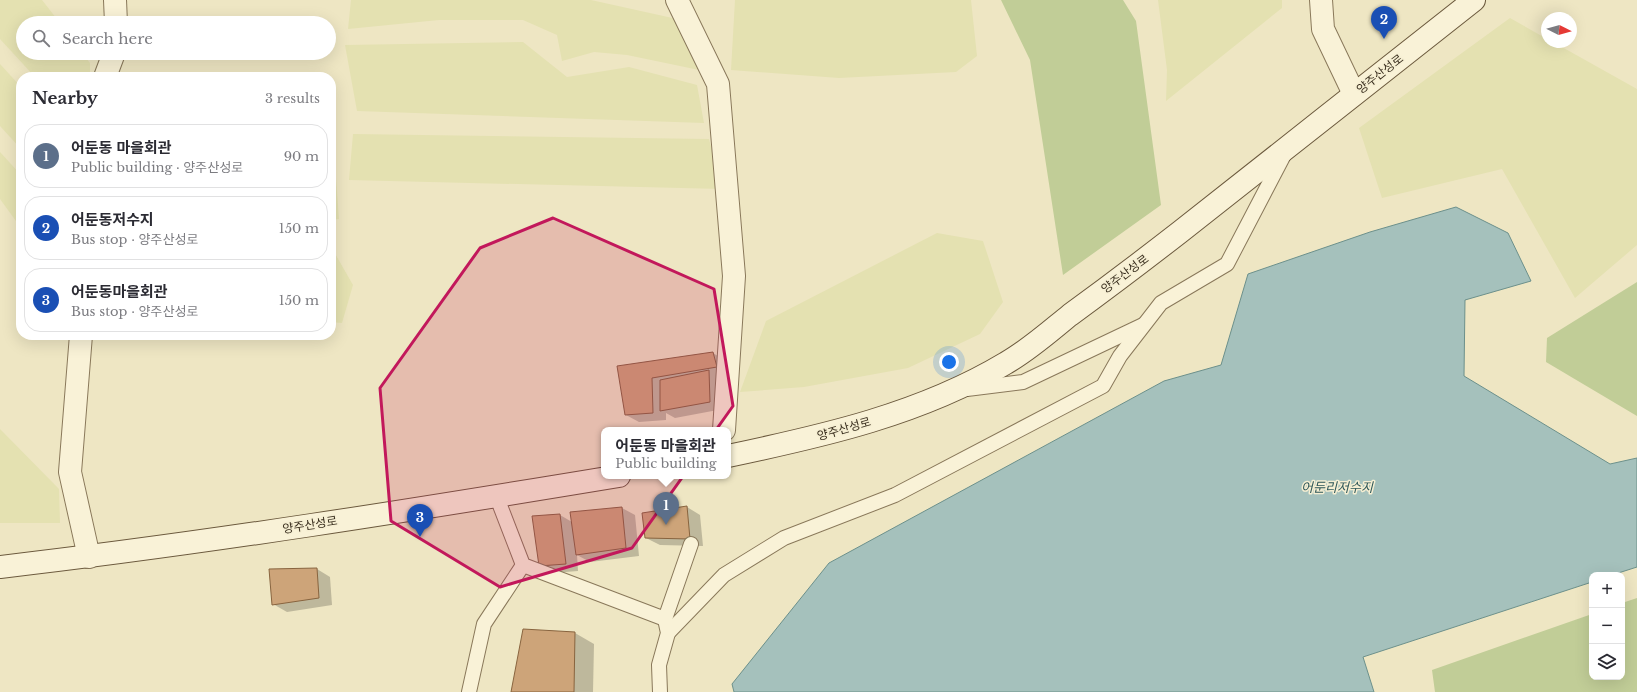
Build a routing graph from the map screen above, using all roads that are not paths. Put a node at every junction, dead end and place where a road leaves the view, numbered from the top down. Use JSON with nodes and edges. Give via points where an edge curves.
{"nodes":[{"id":1,"x":115,"y":0,"type":"edge"},
{"id":2,"x":677,"y":0,"type":"edge"},
{"id":3,"x":1321,"y":0,"type":"edge"},
{"id":4,"x":1474,"y":0,"type":"edge"},
{"id":5,"x":116,"y":16,"type":"edge"},
{"id":6,"x":111,"y":60,"type":"edge"},
{"id":7,"x":107,"y":72,"type":"edge"},
{"id":8,"x":1354,"y":94,"type":"junction"},
{"id":9,"x":1289,"y":146,"type":"junction"},
{"id":10,"x":1145,"y":324,"type":"junction"},
{"id":11,"x":80,"y":340,"type":"edge"},
{"id":12,"x":950,"y":392,"type":"junction"},
{"id":13,"x":724,"y":427,"type":"edge"},
{"id":14,"x":731,"y":455,"type":"edge"},
{"id":15,"x":601,"y":479,"type":"edge"},
{"id":16,"x":496,"y":496,"type":"junction"},
{"id":17,"x":691,"y":544,"type":"dead end"},
{"id":18,"x":89,"y":557,"type":"junction"},
{"id":19,"x":522,"y":565,"type":"junction"},
{"id":20,"x":0,"y":567,"type":"edge"},
{"id":21,"x":665,"y":618,"type":"junction"},
{"id":22,"x":668,"y":633,"type":"junction"},
{"id":23,"x":469,"y":692,"type":"edge"},
{"id":24,"x":660,"y":692,"type":"edge"}],
"edges":[{"from":1,"to":5,"type":"street"},
{"from":2,"to":13,"type":"street","via":[[718,84],[734,276]]},
{"from":3,"to":8,"type":"street","via":[[1323,29]]},
{"from":4,"to":8,"type":"street","name":"양주산성로"},
{"from":6,"to":7,"type":"street"},
{"from":8,"to":9,"type":"street","name":"양주산성로"},
{"from":9,"to":10,"type":"lane","via":[[1227,264],[1161,303]]},
{"from":9,"to":12,"type":"street","name":"양주산성로","via":[[1031,347],[1005,364]]},
{"from":10,"to":12,"type":"lane","via":[[1023,382]]},
{"from":10,"to":22,"type":"lane","via":[[1120,356],[1104,386],[895,495],[784,538],[724,575]]},
{"from":11,"to":18,"type":"street","via":[[70,472]]},
{"from":12,"to":14,"type":"street","name":"양주산성로","via":[[869,422],[792,443]]},
{"from":15,"to":16,"type":"street","name":"양주산성로"},
{"from":16,"to":18,"type":"street","name":"양주산성로"},
{"from":16,"to":19,"type":"lane"},
{"from":17,"to":21,"type":"lane"},
{"from":18,"to":20,"type":"street","name":"양주산성로"},
{"from":19,"to":21,"type":"lane"},
{"from":19,"to":23,"type":"lane","via":[[484,624]]},
{"from":21,"to":22,"type":"lane"},
{"from":22,"to":24,"type":"lane","via":[[659,665]]}]}
